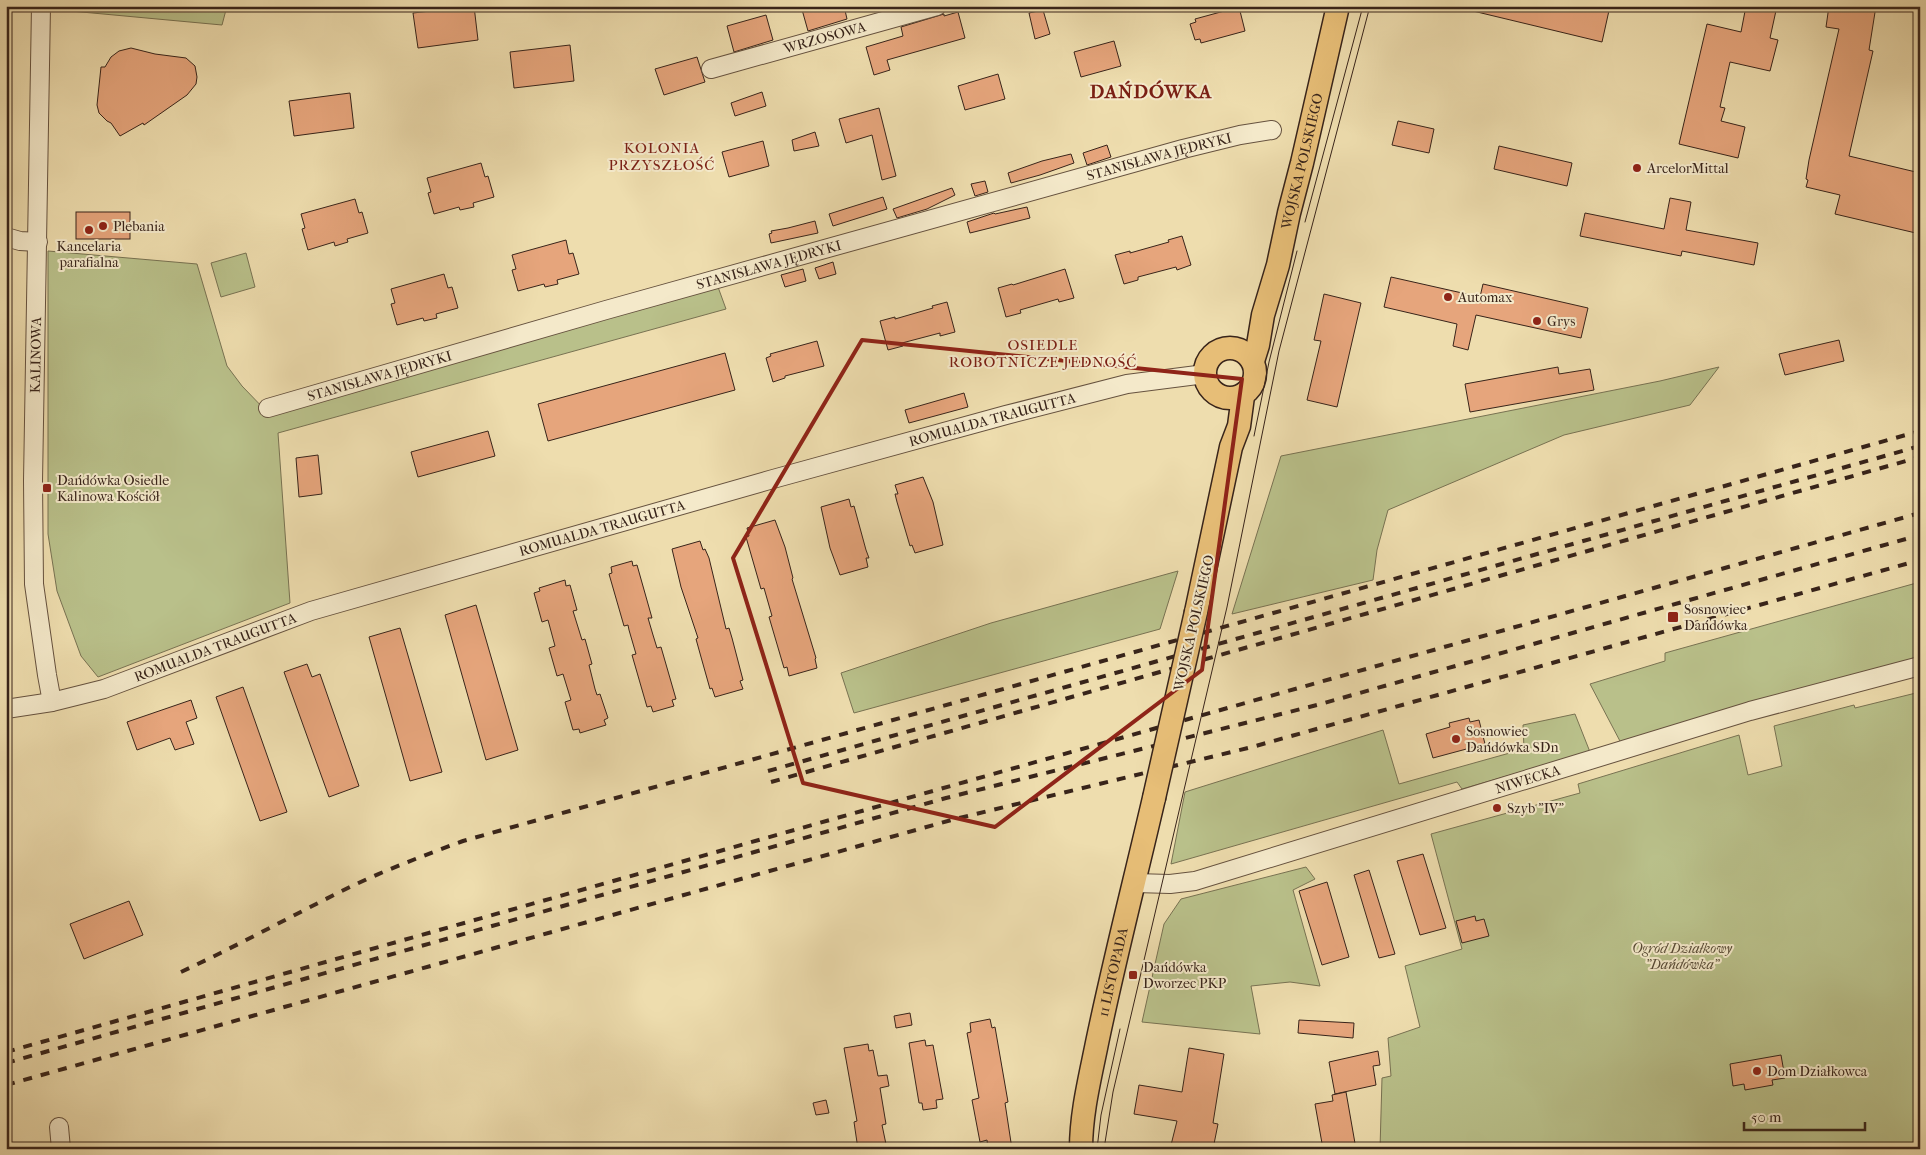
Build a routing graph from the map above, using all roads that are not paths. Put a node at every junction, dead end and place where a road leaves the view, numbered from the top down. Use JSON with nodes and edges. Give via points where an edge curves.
{"nodes":[{"id":1,"x":41,"y":6,"type":"edge"},
{"id":2,"x":937,"y":6,"type":"edge"},
{"id":3,"x":1338,"y":6,"type":"edge"},
{"id":4,"x":711,"y":70,"type":"dead end"},
{"id":5,"x":1272,"y":130,"type":"dead end"},
{"id":6,"x":6,"y":237,"type":"edge"},
{"id":7,"x":38,"y":242,"type":"junction"},
{"id":8,"x":1263,"y":315,"type":"junction"},
{"id":9,"x":1233,"y":348,"type":"junction"},
{"id":10,"x":1253,"y":361,"type":"junction"},
{"id":11,"x":1205,"y":374,"type":"junction"},
{"id":12,"x":1218,"y":396,"type":"junction"},
{"id":13,"x":1243,"y":396,"type":"junction"},
{"id":14,"x":268,"y":408,"type":"dead end"},
{"id":15,"x":1231,"y":447,"type":"junction"},
{"id":16,"x":1920,"y":666,"type":"edge"},
{"id":17,"x":52,"y":702,"type":"junction"},
{"id":18,"x":6,"y":709,"type":"edge"},
{"id":19,"x":1154,"y":798,"type":"joint"},
{"id":20,"x":1135,"y":883,"type":"junction"},
{"id":21,"x":59,"y":1127,"type":"dead end"},
{"id":22,"x":61,"y":1149,"type":"edge"},
{"id":23,"x":1081,"y":1149,"type":"edge"}],
"edges":[{"from":1,"to":7,"type":"street","name":"KALINOWA"},
{"from":2,"to":4,"type":"street","name":"WRZOSOWA"},
{"from":3,"to":8,"type":"main road","name":"WOJSKA POLSKIEGO","via":[[1278,265]]},
{"from":5,"to":14,"type":"street","name":"STANISŁAWA JĘDRYKI","via":[[1183,148]]},
{"from":6,"to":7,"type":"street","via":[[20,242]]},
{"from":7,"to":17,"type":"street","name":"KALINOWA","via":[[34,584]]},
{"from":8,"to":9,"type":"main road","name":"WOJSKA POLSKIEGO"},
{"from":8,"to":10,"type":"main road","name":"WOJSKA POLSKIEGO"},
{"from":9,"to":10,"type":"main road","via":[[1244,352]]},
{"from":9,"to":11,"type":"main road","via":[[1213,354]]},
{"from":10,"to":13,"type":"main road","via":[[1255,379]]},
{"from":11,"to":12,"type":"main road","via":[[1206,382]]},
{"from":11,"to":17,"type":"street","name":"ROMUALDA TRAUGUTTA","via":[[1127,384],[556,540],[311,611],[104,689]]},
{"from":12,"to":13,"type":"main road","via":[[1232,399]]},
{"from":12,"to":15,"type":"main road","name":"WOJSKA POLSKIEGO"},
{"from":13,"to":15,"type":"main road","name":"WOJSKA POLSKIEGO","via":[[1239,426]]},
{"from":15,"to":19,"type":"main road","name":"WOJSKA POLSKIEGO","bridge":true},
{"from":16,"to":20,"type":"street","name":"NIWECKA","via":[[1750,711],[1195,881]]},
{"from":17,"to":18,"type":"street","name":"ROMUALDA TRAUGUTTA"},
{"from":19,"to":20,"type":"main road","name":"11 LISTOPADA"},
{"from":20,"to":23,"type":"main road","name":"11 LISTOPADA","via":[[1101,1023],[1085,1106]]},
{"from":21,"to":22,"type":"street"}]}
